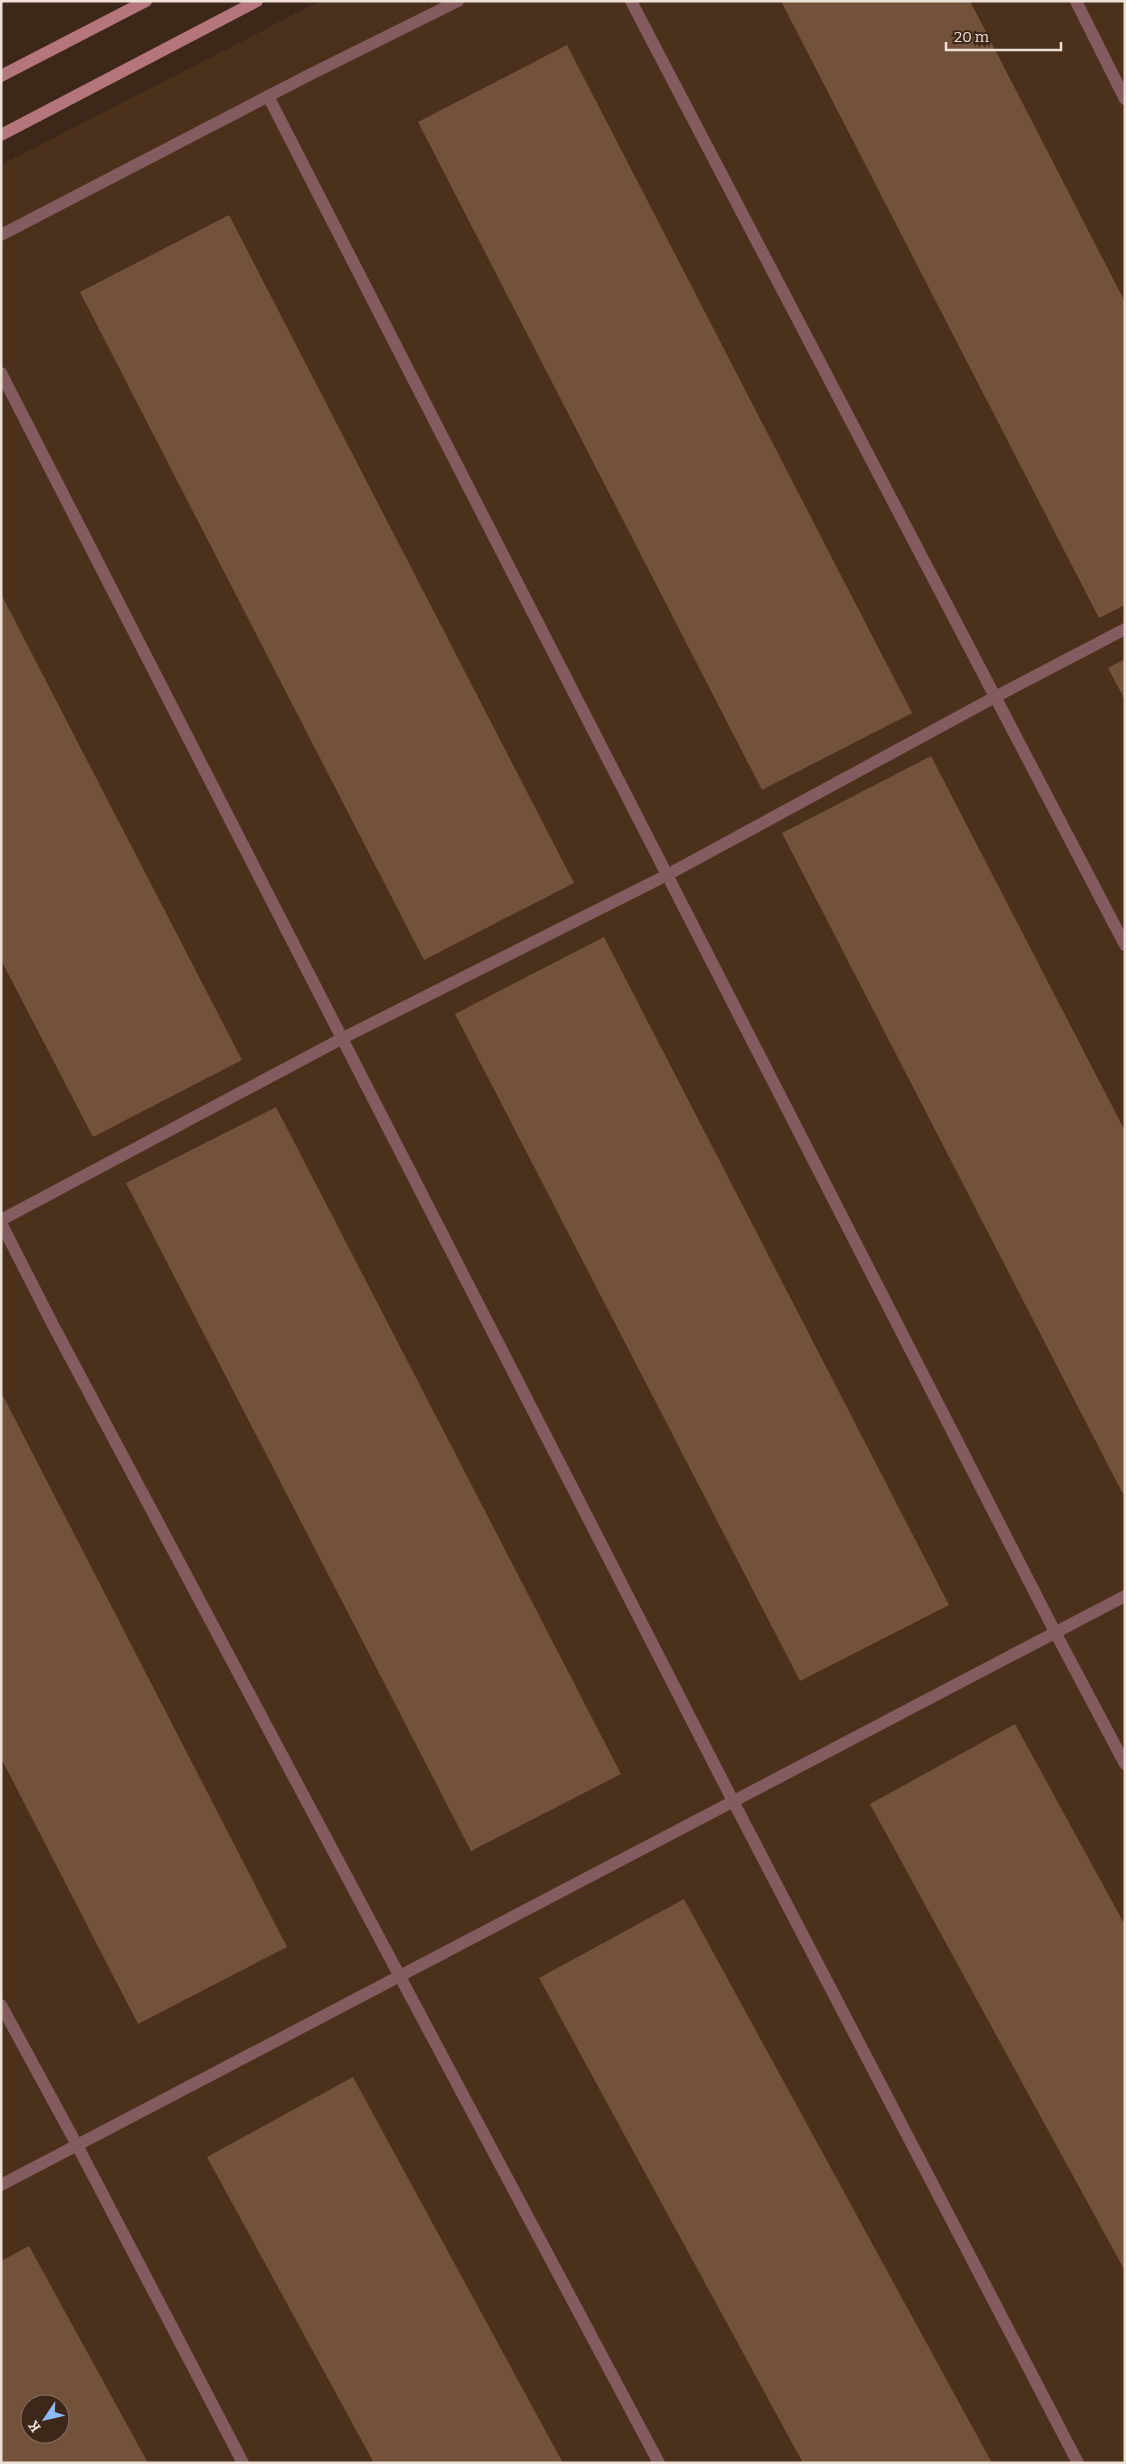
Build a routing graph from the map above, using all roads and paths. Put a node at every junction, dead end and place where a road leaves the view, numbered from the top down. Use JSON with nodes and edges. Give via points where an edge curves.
{"nodes":[{"id":1,"x":146,"y":1,"type":"edge"},
{"id":2,"x":257,"y":1,"type":"edge"},
{"id":3,"x":458,"y":1,"type":"edge"},
{"id":4,"x":631,"y":1,"type":"edge"},
{"id":5,"x":1076,"y":1,"type":"edge"},
{"id":6,"x":1,"y":76,"type":"edge"},
{"id":7,"x":268,"y":96,"type":"junction"},
{"id":8,"x":1125,"y":99,"type":"edge"},
{"id":9,"x":1,"y":135,"type":"edge"},
{"id":10,"x":1,"y":234,"type":"edge"},
{"id":11,"x":1,"y":373,"type":"edge"},
{"id":12,"x":1125,"y":629,"type":"edge"},
{"id":13,"x":995,"y":697,"type":"junction"},
{"id":14,"x":667,"y":875,"type":"junction"},
{"id":15,"x":1125,"y":945,"type":"edge"},
{"id":16,"x":342,"y":1038,"type":"junction"},
{"id":17,"x":1,"y":1221,"type":"edge"},
{"id":18,"x":1125,"y":1596,"type":"edge"},
{"id":19,"x":1055,"y":1632,"type":"junction"},
{"id":20,"x":1125,"y":1764,"type":"edge"},
{"id":21,"x":733,"y":1801,"type":"junction"},
{"id":22,"x":401,"y":1976,"type":"junction"},
{"id":23,"x":1,"y":2005,"type":"edge"},
{"id":24,"x":77,"y":2145,"type":"junction"},
{"id":25,"x":1,"y":2185,"type":"edge"},
{"id":26,"x":243,"y":2463,"type":"edge"},
{"id":27,"x":659,"y":2463,"type":"edge"},
{"id":28,"x":1078,"y":2463,"type":"edge"}],
"edges":[{"from":1,"to":6,"type":"street"},
{"from":2,"to":9,"type":"street"},
{"from":3,"to":7,"type":"lane"},
{"from":4,"to":13,"type":"lane"},
{"from":5,"to":8,"type":"lane"},
{"from":7,"to":10,"type":"lane"},
{"from":7,"to":14,"type":"lane"},
{"from":11,"to":16,"type":"lane"},
{"from":12,"to":13,"type":"lane"},
{"from":13,"to":14,"type":"lane"},
{"from":13,"to":15,"type":"lane"},
{"from":14,"to":16,"type":"lane"},
{"from":14,"to":19,"type":"lane"},
{"from":16,"to":17,"type":"lane"},
{"from":16,"to":21,"type":"lane"},
{"from":17,"to":22,"type":"lane","via":[[58,1334]]},
{"from":18,"to":19,"type":"lane"},
{"from":19,"to":20,"type":"lane"},
{"from":19,"to":21,"type":"lane"},
{"from":21,"to":22,"type":"lane"},
{"from":21,"to":28,"type":"lane"},
{"from":22,"to":24,"type":"lane"},
{"from":22,"to":27,"type":"lane"},
{"from":23,"to":24,"type":"lane"},
{"from":24,"to":25,"type":"lane"},
{"from":24,"to":26,"type":"lane"}]}
